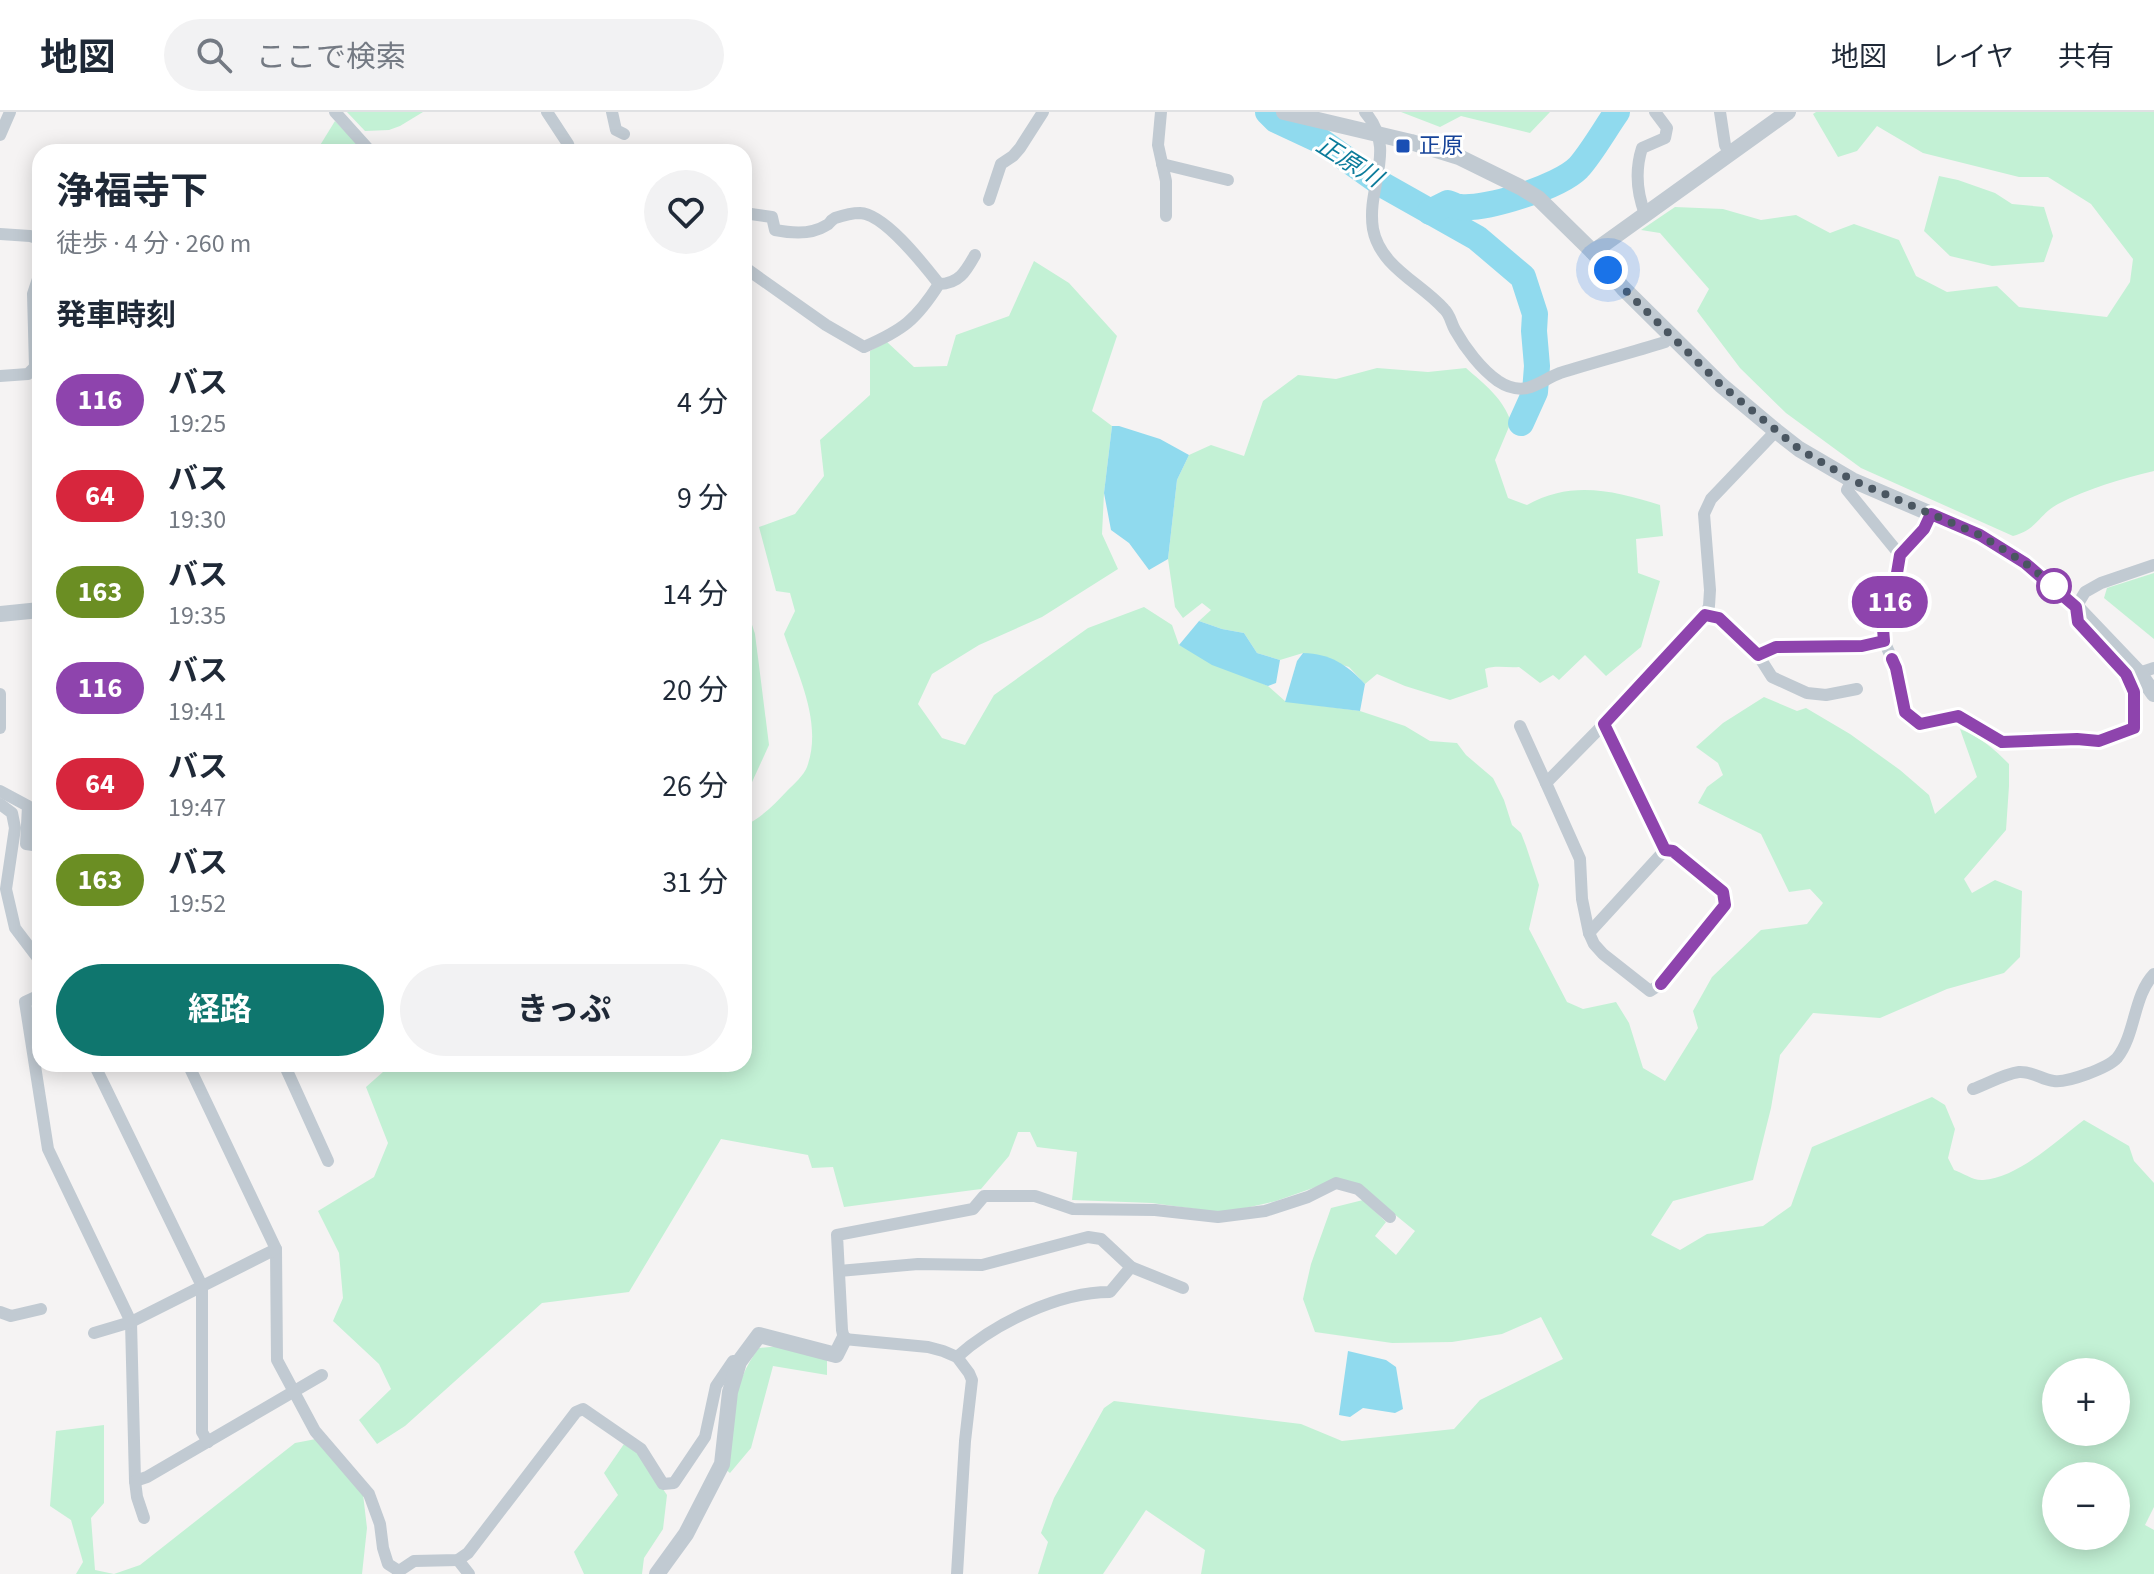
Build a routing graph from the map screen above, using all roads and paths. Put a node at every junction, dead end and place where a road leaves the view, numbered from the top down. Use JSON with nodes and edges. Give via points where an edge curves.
{"nodes":[{"id":1,"x":10,"y":112,"type":"edge"},
{"id":2,"x":335,"y":112,"type":"edge"},
{"id":3,"x":547,"y":112,"type":"edge"},
{"id":4,"x":612,"y":112,"type":"edge"},
{"id":5,"x":1043,"y":112,"type":"edge"},
{"id":6,"x":1161,"y":112,"type":"edge"},
{"id":7,"x":1284,"y":112,"type":"edge"},
{"id":8,"x":1365,"y":112,"type":"edge"},
{"id":9,"x":1655,"y":112,"type":"edge"},
{"id":10,"x":1720,"y":112,"type":"edge"},
{"id":11,"x":1788,"y":112,"type":"edge"},
{"id":12,"x":1770,"y":118,"type":"edge"},
{"id":13,"x":624,"y":134,"type":"dead end"},
{"id":14,"x":1379,"y":134,"type":"junction"},
{"id":15,"x":0,"y":135,"type":"edge"},
{"id":16,"x":364,"y":144,"type":"edge"},
{"id":17,"x":568,"y":144,"type":"edge"},
{"id":18,"x":1730,"y":154,"type":"junction"},
{"id":19,"x":1162,"y":164,"type":"junction"},
{"id":20,"x":1228,"y":180,"type":"dead end"},
{"id":21,"x":989,"y":200,"type":"dead end"},
{"id":22,"x":752,"y":214,"type":"edge"},
{"id":23,"x":1645,"y":214,"type":"junction"},
{"id":24,"x":1166,"y":216,"type":"dead end"},
{"id":25,"x":0,"y":234,"type":"edge"},
{"id":26,"x":32,"y":237,"type":"edge"},
{"id":27,"x":1593,"y":252,"type":"junction"},
{"id":28,"x":975,"y":255,"type":"dead end"},
{"id":29,"x":752,"y":273,"type":"edge"},
{"id":30,"x":939,"y":284,"type":"junction"},
{"id":31,"x":1671,"y":336,"type":"junction"},
{"id":32,"x":32,"y":370,"type":"edge"},
{"id":33,"x":0,"y":376,"type":"edge"},
{"id":34,"x":1776,"y":431,"type":"junction"},
{"id":35,"x":1852,"y":480,"type":"junction"},
{"id":36,"x":1931,"y":514,"type":"junction"},
{"id":37,"x":1900,"y":555,"type":"junction"},
{"id":38,"x":2154,"y":565,"type":"edge"},
{"id":39,"x":2076,"y":607,"type":"junction"},
{"id":40,"x":32,"y":611,"type":"edge"},
{"id":41,"x":0,"y":614,"type":"edge"},
{"id":42,"x":1705,"y":615,"type":"junction"},
{"id":43,"x":1884,"y":641,"type":"junction"},
{"id":44,"x":1758,"y":655,"type":"junction"},
{"id":45,"x":2140,"y":672,"type":"edge"},
{"id":46,"x":1857,"y":689,"type":"dead end"},
{"id":47,"x":0,"y":694,"type":"edge"},
{"id":48,"x":2154,"y":694,"type":"edge"},
{"id":49,"x":1604,"y":724,"type":"junction"},
{"id":50,"x":1520,"y":726,"type":"dead end"},
{"id":51,"x":0,"y":728,"type":"edge"},
{"id":52,"x":1546,"y":783,"type":"junction"},
{"id":53,"x":0,"y":791,"type":"edge"},
{"id":54,"x":0,"y":804,"type":"edge"},
{"id":55,"x":32,"y":845,"type":"edge"},
{"id":56,"x":1665,"y":850,"type":"junction"},
{"id":57,"x":1589,"y":933,"type":"junction"},
{"id":58,"x":32,"y":941,"type":"edge"},
{"id":59,"x":2154,"y":974,"type":"edge"},
{"id":60,"x":32,"y":999,"type":"edge"},
{"id":61,"x":32,"y":1047,"type":"edge"},
{"id":62,"x":36,"y":1072,"type":"edge"},
{"id":63,"x":98,"y":1072,"type":"edge"},
{"id":64,"x":192,"y":1072,"type":"edge"},
{"id":65,"x":288,"y":1072,"type":"edge"},
{"id":66,"x":1973,"y":1089,"type":"dead end"},
{"id":67,"x":328,"y":1161,"type":"dead end"},
{"id":68,"x":1390,"y":1217,"type":"dead end"},
{"id":69,"x":276,"y":1249,"type":"junction"},
{"id":70,"x":1131,"y":1267,"type":"junction"},
{"id":71,"x":839,"y":1271,"type":"junction"},
{"id":72,"x":202,"y":1286,"type":"junction"},
{"id":73,"x":1183,"y":1288,"type":"dead end"},
{"id":74,"x":41,"y":1309,"type":"dead end"},
{"id":75,"x":0,"y":1312,"type":"edge"},
{"id":76,"x":131,"y":1322,"type":"junction"},
{"id":77,"x":94,"y":1333,"type":"dead end"},
{"id":78,"x":844,"y":1339,"type":"junction"},
{"id":79,"x":957,"y":1357,"type":"junction"},
{"id":80,"x":739,"y":1362,"type":"junction"},
{"id":81,"x":322,"y":1375,"type":"dead end"},
{"id":82,"x":292,"y":1391,"type":"junction"},
{"id":83,"x":208,"y":1442,"type":"junction"},
{"id":84,"x":135,"y":1481,"type":"junction"},
{"id":85,"x":144,"y":1518,"type":"dead end"},
{"id":86,"x":458,"y":1560,"type":"junction"},
{"id":87,"x":399,"y":1572,"type":"edge"},
{"id":88,"x":469,"y":1574,"type":"edge"},
{"id":89,"x":657,"y":1574,"type":"edge"},
{"id":90,"x":957,"y":1574,"type":"edge"}],
"edges":[{"from":1,"to":15,"type":"street"},
{"from":2,"to":16,"type":"street"},
{"from":3,"to":17,"type":"street"},
{"from":4,"to":13,"type":"street","via":[[616,130]]},
{"from":5,"to":21,"type":"street","via":[[1013,156],[1001,164]]},
{"from":6,"to":19,"type":"street"},
{"from":7,"to":14,"type":"street"},
{"from":8,"to":14,"type":"street"},
{"from":9,"to":23,"type":"street","via":[[1667,128],[1665,138],[1642,148],[1637,161],[1638,197]]},
{"from":10,"to":18,"type":"street"},
{"from":11,"to":12,"type":"street"},
{"from":12,"to":18,"type":"street"},
{"from":14,"to":27,"type":"street","via":[[1459,157],[1520,187]]},
{"from":14,"to":31,"type":"street","via":[[1382,150],[1372,209],[1380,248],[1389,262],[1447,311],[1471,353],[1498,381],[1528,388]]},
{"from":18,"to":23,"type":"street"},
{"from":19,"to":20,"type":"street"},
{"from":19,"to":24,"type":"street"},
{"from":22,"to":30,"type":"street","via":[[772,217],[775,230],[791,233],[861,213],[910,248]]},
{"from":23,"to":27,"type":"street"},
{"from":25,"to":26,"type":"street"},
{"from":27,"to":31,"type":"street"},
{"from":28,"to":30,"type":"street","via":[[963,276]]},
{"from":29,"to":30,"type":"street","via":[[864,347],[903,328]]},
{"from":31,"to":34,"type":"street"},
{"from":32,"to":33,"type":"street"},
{"from":34,"to":35,"type":"street"},
{"from":34,"to":42,"type":"street","via":[[1711,499],[1704,514],[1710,590]]},
{"from":35,"to":36,"type":"street"},
{"from":35,"to":37,"type":"street","via":[[1847,490]]},
{"from":36,"to":37,"type":"street"},
{"from":36,"to":39,"type":"street","via":[[1980,535],[2025,563]]},
{"from":37,"to":43,"type":"street","via":[[1893,597],[1882,616]]},
{"from":38,"to":39,"type":"street","via":[[2101,583],[2085,592]]},
{"from":39,"to":45,"type":"street"},
{"from":40,"to":41,"type":"street"},
{"from":42,"to":44,"type":"street","via":[[1719,618]]},
{"from":42,"to":49,"type":"street"},
{"from":43,"to":44,"type":"street","via":[[1851,647],[1776,647]]},
{"from":43,"to":45,"type":"street","via":[[1905,712],[1920,724],[1958,716],[2002,742],[2099,741],[2134,728]]},
{"from":44,"to":46,"type":"street","via":[[1772,677],[1807,693]]},
{"from":45,"to":48,"type":"street"},
{"from":47,"to":51,"type":"street"},
{"from":49,"to":52,"type":"street"},
{"from":49,"to":56,"type":"street"},
{"from":50,"to":52,"type":"street"},
{"from":52,"to":57,"type":"street","via":[[1580,859]]},
{"from":53,"to":55,"type":"street","via":[[28,806],[26,844]]},
{"from":54,"to":58,"type":"street","via":[[12,813],[15,828],[6,889],[15,928]]},
{"from":56,"to":57,"type":"street"},
{"from":56,"to":57,"type":"street","via":[[1723,892],[1725,905],[1661,984],[1650,991],[1603,954]]},
{"from":59,"to":66,"type":"street","via":[[2124,1047],[2105,1067],[2056,1082],[2016,1072]]},
{"from":60,"to":61,"type":"street","via":[[25,1002]]},
{"from":62,"to":76,"type":"street","via":[[48,1149]]},
{"from":63,"to":72,"type":"street"},
{"from":64,"to":69,"type":"street"},
{"from":65,"to":67,"type":"street"},
{"from":68,"to":71,"type":"street","via":[[1358,1189],[1336,1183],[1265,1211],[1218,1217],[1073,1209],[1035,1196],[984,1196],[973,1209],[837,1235]]},
{"from":69,"to":72,"type":"street"},
{"from":69,"to":82,"type":"street","via":[[277,1360]]},
{"from":70,"to":71,"type":"street","via":[[1101,1239],[1088,1237],[982,1265]]},
{"from":70,"to":73,"type":"street"},
{"from":70,"to":79,"type":"street","via":[[1110,1292],[1089,1292],[1033,1311],[976,1340]]},
{"from":71,"to":78,"type":"street"},
{"from":72,"to":76,"type":"street"},
{"from":72,"to":83,"type":"street","via":[[202,1432]]},
{"from":74,"to":75,"type":"street","via":[[11,1316]]},
{"from":76,"to":77,"type":"street"},
{"from":76,"to":84,"type":"street"},
{"from":78,"to":79,"type":"street","via":[[928,1347]]},
{"from":78,"to":80,"type":"street","via":[[836,1355],[759,1335]]},
{"from":79,"to":90,"type":"street","via":[[972,1380]]},
{"from":80,"to":86,"type":"street","via":[[733,1361],[716,1386],[705,1437],[674,1483],[663,1484],[641,1449],[583,1409]]},
{"from":80,"to":89,"type":"street","via":[[722,1464],[686,1534]]},
{"from":81,"to":82,"type":"street"},
{"from":82,"to":83,"type":"street"},
{"from":82,"to":87,"type":"street","via":[[315,1431],[369,1494],[388,1564]]},
{"from":83,"to":84,"type":"street"},
{"from":84,"to":85,"type":"street"},
{"from":86,"to":87,"type":"street","via":[[414,1561]]},
{"from":86,"to":88,"type":"street"}]}
